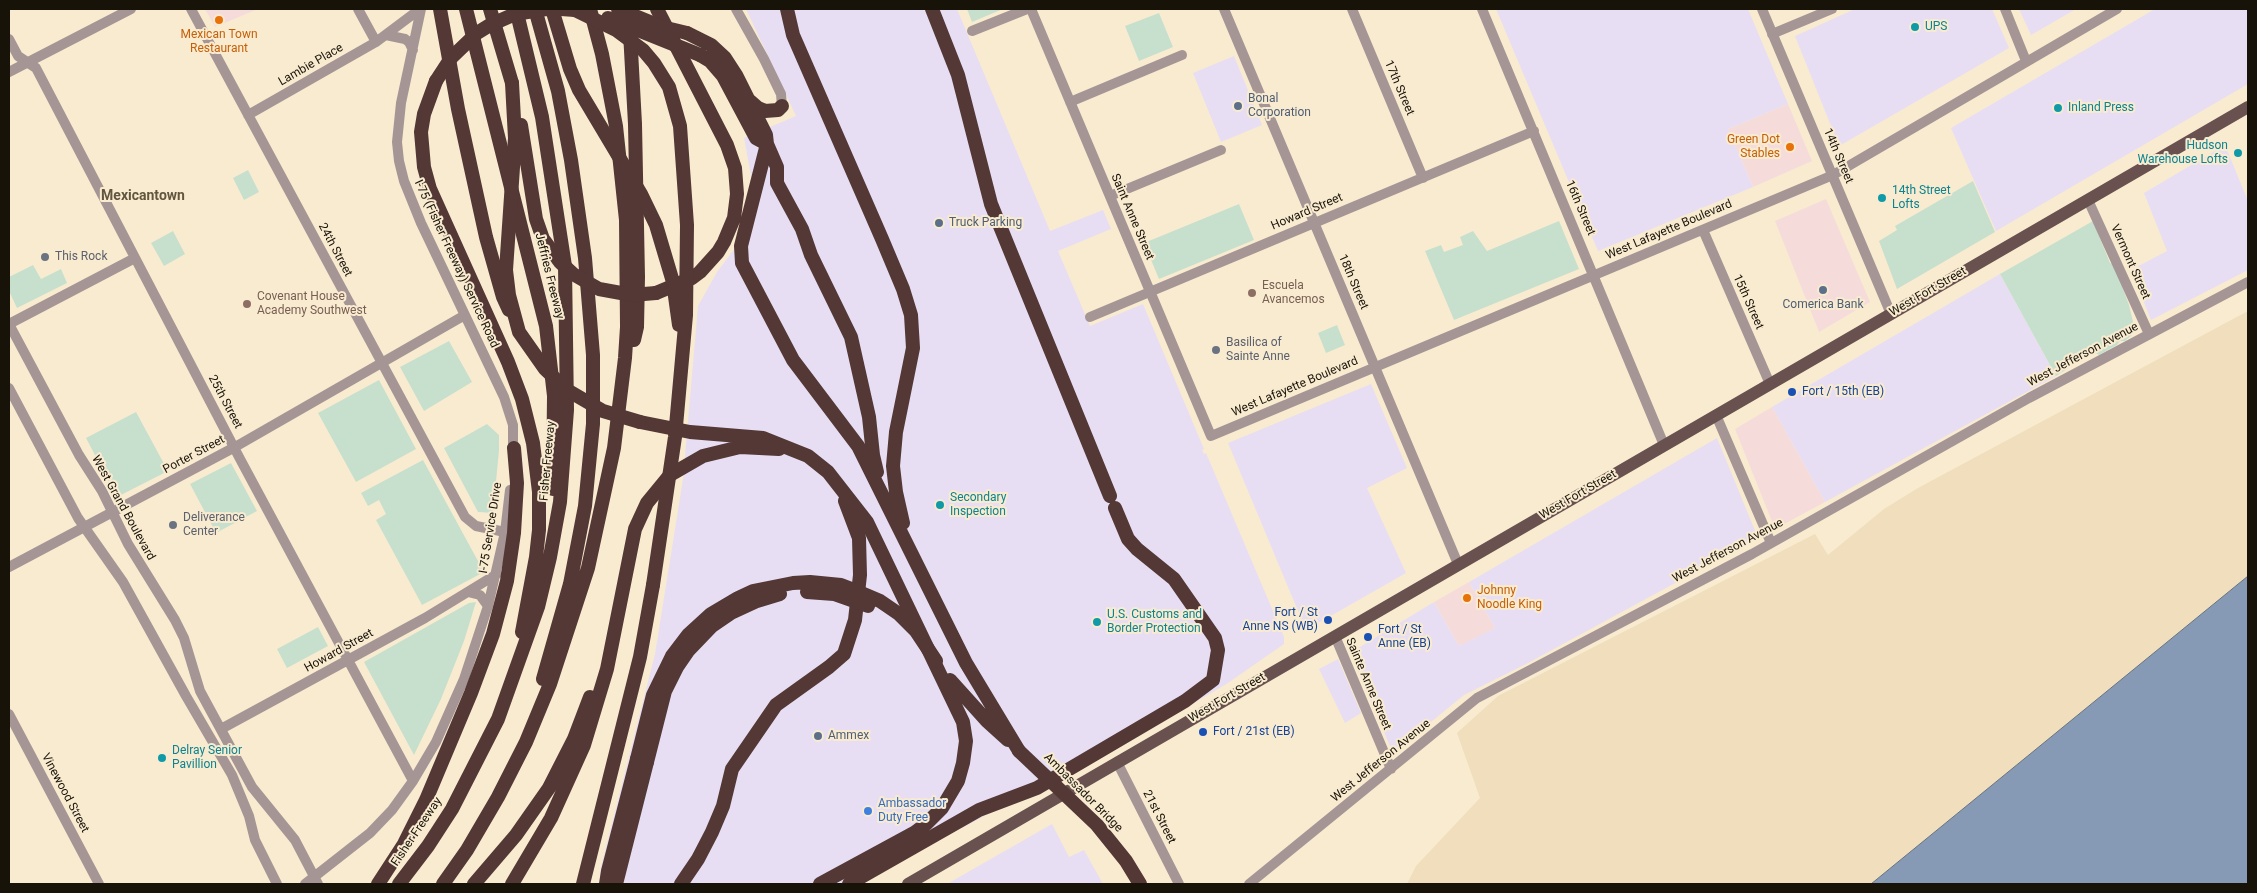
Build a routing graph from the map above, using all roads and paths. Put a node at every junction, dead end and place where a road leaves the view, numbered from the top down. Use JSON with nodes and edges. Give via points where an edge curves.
{"nodes":[{"id":1,"x":131,"y":9,"type":"edge"},
{"id":2,"x":192,"y":9,"type":"edge"},
{"id":3,"x":358,"y":9,"type":"edge"},
{"id":4,"x":420,"y":9,"type":"edge"},
{"id":5,"x":440,"y":9,"type":"edge"},
{"id":6,"x":466,"y":9,"type":"edge"},
{"id":7,"x":490,"y":9,"type":"edge"},
{"id":8,"x":516,"y":9,"type":"edge"},
{"id":9,"x":535,"y":9,"type":"edge"},
{"id":10,"x":546,"y":9,"type":"edge"},
{"id":11,"x":552,"y":9,"type":"edge"},
{"id":12,"x":590,"y":9,"type":"edge"},
{"id":13,"x":618,"y":9,"type":"edge"},
{"id":14,"x":629,"y":9,"type":"edge"},
{"id":15,"x":645,"y":9,"type":"edge"},
{"id":16,"x":657,"y":9,"type":"edge"},
{"id":17,"x":736,"y":9,"type":"edge"},
{"id":18,"x":787,"y":9,"type":"edge"},
{"id":19,"x":932,"y":9,"type":"edge"},
{"id":20,"x":1027,"y":9,"type":"edge"},
{"id":21,"x":1031,"y":9,"type":"edge"},
{"id":22,"x":1224,"y":9,"type":"edge"},
{"id":23,"x":1352,"y":9,"type":"edge"},
{"id":24,"x":1482,"y":9,"type":"edge"},
{"id":25,"x":1762,"y":9,"type":"edge"},
{"id":26,"x":1832,"y":9,"type":"edge"},
{"id":27,"x":2005,"y":9,"type":"edge"},
{"id":28,"x":2117,"y":9,"type":"edge"},
{"id":29,"x":568,"y":10,"type":"edge"},
{"id":30,"x":972,"y":31,"type":"dead end"},
{"id":31,"x":689,"y":34,"type":"junction"},
{"id":32,"x":1772,"y":34,"type":"junction"},
{"id":33,"x":386,"y":35,"type":"junction"},
{"id":34,"x":9,"y":39,"type":"edge"},
{"id":35,"x":376,"y":42,"type":"junction"},
{"id":36,"x":413,"y":50,"type":"junction"},
{"id":37,"x":1182,"y":55,"type":"dead end"},
{"id":38,"x":2026,"y":61,"type":"junction"},
{"id":39,"x":28,"y":62,"type":"junction"},
{"id":40,"x":9,"y":72,"type":"edge"},
{"id":41,"x":512,"y":82,"type":"junction"},
{"id":42,"x":744,"y":92,"type":"junction"},
{"id":43,"x":1070,"y":102,"type":"junction"},
{"id":44,"x":782,"y":106,"type":"junction"},
{"id":45,"x":2248,"y":107,"type":"edge"},
{"id":46,"x":248,"y":115,"type":"junction"},
{"id":47,"x":1534,"y":131,"type":"junction"},
{"id":48,"x":767,"y":140,"type":"junction"},
{"id":49,"x":1221,"y":150,"type":"dead end"},
{"id":50,"x":1833,"y":175,"type":"junction"},
{"id":51,"x":1423,"y":178,"type":"junction"},
{"id":52,"x":1110,"y":196,"type":"junction"},
{"id":53,"x":2088,"y":200,"type":"junction"},
{"id":54,"x":1314,"y":223,"type":"junction"},
{"id":55,"x":1703,"y":230,"type":"junction"},
{"id":56,"x":135,"y":258,"type":"junction"},
{"id":57,"x":1594,"y":275,"type":"junction"},
{"id":58,"x":2248,"y":282,"type":"edge"},
{"id":59,"x":1150,"y":292,"type":"junction"},
{"id":60,"x":1891,"y":314,"type":"junction"},
{"id":61,"x":465,"y":315,"type":"junction"},
{"id":62,"x":1090,"y":317,"type":"dead end"},
{"id":63,"x":9,"y":324,"type":"edge"},
{"id":64,"x":519,"y":332,"type":"junction"},
{"id":65,"x":2149,"y":334,"type":"junction"},
{"id":66,"x":382,"y":363,"type":"junction"},
{"id":67,"x":1375,"y":367,"type":"junction"},
{"id":68,"x":682,"y":371,"type":"junction"},
{"id":69,"x":497,"y":379,"type":"joint"},
{"id":70,"x":1770,"y":384,"type":"junction"},
{"id":71,"x":622,"y":387,"type":"junction"},
{"id":72,"x":9,"y":388,"type":"edge"},
{"id":73,"x":1716,"y":415,"type":"junction"},
{"id":74,"x":1210,"y":436,"type":"joint"},
{"id":75,"x":1664,"y":445,"type":"junction"},
{"id":76,"x":235,"y":448,"type":"junction"},
{"id":77,"x":514,"y":448,"type":"junction"},
{"id":78,"x":794,"y":450,"type":"junction"},
{"id":79,"x":837,"y":481,"type":"junction"},
{"id":80,"x":884,"y":496,"type":"junction"},
{"id":81,"x":112,"y":512,"type":"junction"},
{"id":82,"x":84,"y":527,"type":"junction"},
{"id":83,"x":505,"y":532,"type":"junction"},
{"id":84,"x":1770,"y":543,"type":"junction"},
{"id":85,"x":910,"y":548,"type":"junction"},
{"id":86,"x":550,"y":557,"type":"junction"},
{"id":87,"x":1458,"y":564,"type":"junction"},
{"id":88,"x":9,"y":567,"type":"edge"},
{"id":89,"x":497,"y":574,"type":"junction"},
{"id":90,"x":468,"y":592,"type":"junction"},
{"id":91,"x":620,"y":600,"type":"junction"},
{"id":92,"x":488,"y":606,"type":"junction"},
{"id":93,"x":1335,"y":636,"type":"junction"},
{"id":94,"x":348,"y":660,"type":"junction"},
{"id":95,"x":507,"y":696,"type":"junction"},
{"id":96,"x":208,"y":706,"type":"junction"},
{"id":97,"x":196,"y":712,"type":"junction"},
{"id":98,"x":9,"y":714,"type":"edge"},
{"id":99,"x":221,"y":729,"type":"junction"},
{"id":100,"x":1019,"y":751,"type":"junction"},
{"id":101,"x":517,"y":760,"type":"junction"},
{"id":102,"x":642,"y":761,"type":"junction"},
{"id":103,"x":1117,"y":762,"type":"junction"},
{"id":104,"x":1391,"y":769,"type":"junction"},
{"id":105,"x":413,"y":781,"type":"junction"},
{"id":106,"x":316,"y":881,"type":"edge"},
{"id":107,"x":99,"y":884,"type":"edge"},
{"id":108,"x":277,"y":884,"type":"edge"},
{"id":109,"x":305,"y":884,"type":"edge"},
{"id":110,"x":378,"y":884,"type":"edge"},
{"id":111,"x":399,"y":884,"type":"edge"},
{"id":112,"x":443,"y":884,"type":"edge"},
{"id":113,"x":474,"y":884,"type":"edge"},
{"id":114,"x":512,"y":884,"type":"edge"},
{"id":115,"x":583,"y":884,"type":"edge"},
{"id":116,"x":606,"y":884,"type":"edge"},
{"id":117,"x":616,"y":884,"type":"edge"},
{"id":118,"x":681,"y":884,"type":"edge"},
{"id":119,"x":820,"y":884,"type":"edge"},
{"id":120,"x":849,"y":884,"type":"edge"},
{"id":121,"x":908,"y":884,"type":"edge"},
{"id":122,"x":1140,"y":884,"type":"edge"},
{"id":123,"x":1179,"y":884,"type":"edge"},
{"id":124,"x":1249,"y":884,"type":"edge"}],
"edges":[{"from":1,"to":39,"type":"street"},
{"from":2,"to":46,"type":"street","name":"24th Street"},
{"from":3,"to":35,"type":"street"},
{"from":4,"to":33,"type":"street","name":"Lambie Place"},
{"from":4,"to":36,"type":"street","name":"I-75 (Fisher Freeway) Service Road"},
{"from":5,"to":64,"type":"highway","bridge":true,"via":[[486,237],[503,297]]},
{"from":6,"to":86,"type":"highway","name":"Jeffries Freeway","via":[[546,326],[554,396]]},
{"from":7,"to":41,"type":"highway"},
{"from":8,"to":86,"type":"highway","name":"Fisher Freeway","via":[[542,117],[565,266],[566,439],[560,502]]},
{"from":9,"to":101,"type":"highway","via":[[565,125],[585,258],[592,338],[593,424],[586,496],[572,575]]},
{"from":10,"to":95,"type":"highway","bridge":true,"via":[[515,14],[490,25],[451,58],[436,81],[421,132],[430,189],[508,362],[533,443],[540,510],[536,557]]},
{"from":11,"to":68,"type":"highway","bridge":true,"via":[[579,90],[640,194],[666,252],[676,298]]},
{"from":12,"to":71,"type":"highway","via":[[616,126],[626,220],[627,327]]},
{"from":13,"to":31,"type":"highway","bridge":true},
{"from":14,"to":71,"type":"highway","via":[[636,124],[638,277],[637,327]]},
{"from":15,"to":31,"type":"highway","bridge":true},
{"from":16,"to":41,"type":"highway","bridge":true,"via":[[727,145],[735,168],[737,194],[734,218],[718,252],[692,278],[656,292],[619,294],[590,285],[567,269],[547,246],[534,213]]},
{"from":17,"to":44,"type":"street","via":[[768,67]]},
{"from":18,"to":85,"type":"highway","via":[[793,35],[907,300],[913,348],[896,432],[893,466]]},
{"from":19,"to":120,"type":"highway","via":[[958,75],[991,204],[1128,539],[1174,579],[1218,642],[1218,650],[1212,680],[1185,701],[1036,788],[979,810]]},
{"from":20,"to":30,"type":"street"},
{"from":21,"to":43,"type":"street","name":"Saint Anne Street"},
{"from":22,"to":54,"type":"street","name":"18th Street"},
{"from":23,"to":51,"type":"street","name":"17th Street"},
{"from":24,"to":47,"type":"street","name":"16th Street"},
{"from":25,"to":32,"type":"street","name":"14th Street"},
{"from":26,"to":32,"type":"street"},
{"from":27,"to":38,"type":"street"},
{"from":28,"to":38,"type":"street","name":"West Lafayette Boulevard"},
{"from":29,"to":48,"type":"highway","bridge":true,"via":[[616,21],[710,61],[723,76],[756,138]]},
{"from":29,"to":68,"type":"highway","bridge":true,"via":[[616,30],[643,50],[662,74],[674,101],[680,126],[687,225],[688,288]]},
{"from":31,"to":42,"type":"highway","via":[[718,51]]},
{"from":32,"to":50,"type":"street","name":"14th Street"},
{"from":33,"to":35,"type":"street","name":"Lambie Place"},
{"from":33,"to":36,"type":"street","via":[[405,39]]},
{"from":34,"to":39,"type":"street","name":"25th Street","via":[[18,56]]},
{"from":35,"to":46,"type":"street","name":"Lambie Place"},
{"from":36,"to":61,"type":"street","name":"I-75 (Fisher Freeway) Service Road","via":[[401,103],[397,142],[399,161],[421,223]]},
{"from":37,"to":43,"type":"street"},
{"from":38,"to":50,"type":"street","name":"West Lafayette Boulevard"},
{"from":39,"to":40,"type":"street"},
{"from":39,"to":56,"type":"street","name":"25th Street","via":[[35,67]]},
{"from":41,"to":64,"type":"highway","bridge":true,"via":[[515,138],[506,270]]},
{"from":42,"to":44,"type":"highway","via":[[761,110],[774,111]]},
{"from":42,"to":48,"type":"highway"},
{"from":43,"to":52,"type":"street","name":"Saint Anne Street"},
{"from":44,"to":48,"type":"highway","via":[[769,126]]},
{"from":45,"to":53,"type":"main road","name":"West Fort Street"},
{"from":46,"to":66,"type":"street","name":"24th Street"},
{"from":47,"to":51,"type":"street","name":"Howard Street"},
{"from":47,"to":57,"type":"street","name":"16th Street"},
{"from":48,"to":80,"type":"highway","via":[[777,167],[777,183],[802,229],[811,255],[847,328]]},
{"from":48,"to":80,"type":"highway","via":[[741,246],[741,259],[793,360],[858,446]]},
{"from":49,"to":52,"type":"street"},
{"from":50,"to":55,"type":"street","name":"West Lafayette Boulevard"},
{"from":50,"to":60,"type":"street","name":"14th Street"},
{"from":51,"to":54,"type":"street","name":"Howard Street"},
{"from":52,"to":59,"type":"street","name":"Saint Anne Street"},
{"from":53,"to":60,"type":"main road","name":"West Fort Street"},
{"from":53,"to":65,"type":"street","name":"Vermont Street"},
{"from":54,"to":59,"type":"street","name":"Howard Street"},
{"from":54,"to":67,"type":"street","name":"18th Street"},
{"from":55,"to":57,"type":"street","name":"West Lafayette Boulevard"},
{"from":55,"to":70,"type":"street","name":"15th Street"},
{"from":56,"to":63,"type":"street"},
{"from":56,"to":76,"type":"street","name":"25th Street"},
{"from":57,"to":67,"type":"street","name":"West Lafayette Boulevard"},
{"from":57,"to":75,"type":"street","name":"16th Street"},
{"from":58,"to":65,"type":"street","name":"West Jefferson Avenue"},
{"from":59,"to":62,"type":"street","name":"Howard Street"},
{"from":59,"to":74,"type":"street","name":"Saint Anne Street"},
{"from":60,"to":70,"type":"main road","name":"West Fort Street"},
{"from":61,"to":66,"type":"street","name":"Porter Street"},
{"from":61,"to":69,"type":"street","name":"I-75 (Fisher Freeway) Service Road"},
{"from":63,"to":81,"type":"street","name":"West Grand Boulevard"},
{"from":64,"to":78,"type":"highway","bridge":true,"via":[[545,369],[567,390],[602,411],[690,432],[763,438]]},
{"from":65,"to":84,"type":"street","name":"West Jefferson Avenue"},
{"from":66,"to":76,"type":"street","name":"Porter Street"},
{"from":66,"to":83,"type":"street","name":"24th Street","via":[[465,517],[476,526]]},
{"from":67,"to":74,"type":"street","name":"West Lafayette Boulevard"},
{"from":67,"to":87,"type":"street","name":"18th Street"},
{"from":68,"to":115,"type":"highway","bridge":true,"via":[[647,624]]},
{"from":69,"to":77,"type":"street","name":"I-75 Service Drive","via":[[510,413]]},
{"from":70,"to":73,"type":"main road","name":"West Fort Street"},
{"from":71,"to":101,"type":"highway","via":[[607,489],[586,575],[557,666]]},
{"from":72,"to":82,"type":"street"},
{"from":73,"to":75,"type":"main road","name":"West Fort Street"},
{"from":73,"to":84,"type":"street"},
{"from":75,"to":87,"type":"main road","name":"West Fort Street"},
{"from":76,"to":81,"type":"street","name":"Porter Street"},
{"from":76,"to":94,"type":"street","name":"25th Street"},
{"from":77,"to":83,"type":"street","name":"I-75 Service Drive"},
{"from":77,"to":110,"type":"highway","via":[[517,484],[514,534],[507,581],[495,626],[426,800],[404,844]]},
{"from":78,"to":79,"type":"highway","via":[[817,462]]},
{"from":78,"to":91,"type":"highway","via":[[726,449],[703,456],[670,475],[653,493],[640,516]]},
{"from":79,"to":118,"type":"highway","via":[[859,538],[860,575],[855,620],[844,654],[776,705],[732,769],[723,806],[712,832]]},
{"from":79,"to":119,"type":"highway","via":[[867,522],[957,707],[966,741],[958,781],[935,816],[914,832]]},
{"from":80,"to":85,"type":"highway"},
{"from":81,"to":82,"type":"street","name":"Porter Street"},
{"from":81,"to":96,"type":"street","name":"West Grand Boulevard","via":[[184,638],[200,691]]},
{"from":82,"to":88,"type":"street","name":"Porter Street"},
{"from":82,"to":97,"type":"street","via":[[123,582]]},
{"from":83,"to":89,"type":"street","name":"I-75 Service Drive"},
{"from":84,"to":104,"type":"street","name":"West Jefferson Avenue","via":[[1477,698]]},
{"from":85,"to":100,"type":"highway","via":[[966,663]]},
{"from":86,"to":95,"type":"highway","name":"Fisher Freeway","via":[[530,634]]},
{"from":87,"to":93,"type":"main road","name":"West Fort Street"},
{"from":89,"to":90,"type":"street","name":"Howard Street"},
{"from":89,"to":92,"type":"street","name":"I-75 Service Drive"},
{"from":90,"to":92,"type":"street","via":[[480,596]]},
{"from":90,"to":94,"type":"street","name":"Howard Street"},
{"from":91,"to":113,"type":"highway","via":[[585,712],[565,759],[523,826]]},
{"from":91,"to":114,"type":"highway","via":[[607,669],[581,752],[551,818]]},
{"from":92,"to":105,"type":"street","name":"I-75 Service Drive","via":[[464,679],[436,742]]},
{"from":93,"to":103,"type":"main road","name":"West Fort Street"},
{"from":93,"to":104,"type":"street","name":"Sainte Anne Street"},
{"from":94,"to":99,"type":"street","name":"Howard Street"},
{"from":94,"to":105,"type":"street","name":"25th Street"},
{"from":95,"to":111,"type":"highway","name":"Fisher Freeway","via":[[483,752],[455,803]]},
{"from":96,"to":97,"type":"street"},
{"from":96,"to":99,"type":"street","name":"West Grand Boulevard"},
{"from":97,"to":108,"type":"street","via":[[240,790],[255,840]]},
{"from":98,"to":107,"type":"street","name":"Vinewood Street"},
{"from":99,"to":106,"type":"street","name":"West Grand Boulevard","via":[[252,787],[295,840]]},
{"from":100,"to":102,"type":"highway","bridge":true,"via":[[952,684],[900,614],[854,590],[810,582],[753,591],[711,614],[688,635],[672,656],[653,695]]},
{"from":100,"to":122,"type":"highway","name":"Ambassador Bridge","bridge":true,"via":[[1097,825]]},
{"from":101,"to":112,"type":"highway","via":[[478,832]]},
{"from":102,"to":116,"type":"highway"},
{"from":102,"to":117,"type":"highway"},
{"from":103,"to":121,"type":"main road","name":"West Fort Street"},
{"from":103,"to":123,"type":"street","name":"21st Street"},
{"from":104,"to":124,"type":"street","name":"West Jefferson Avenue"},
{"from":105,"to":106,"type":"street","via":[[370,833]]},
{"from":106,"to":109,"type":"street"}]}
